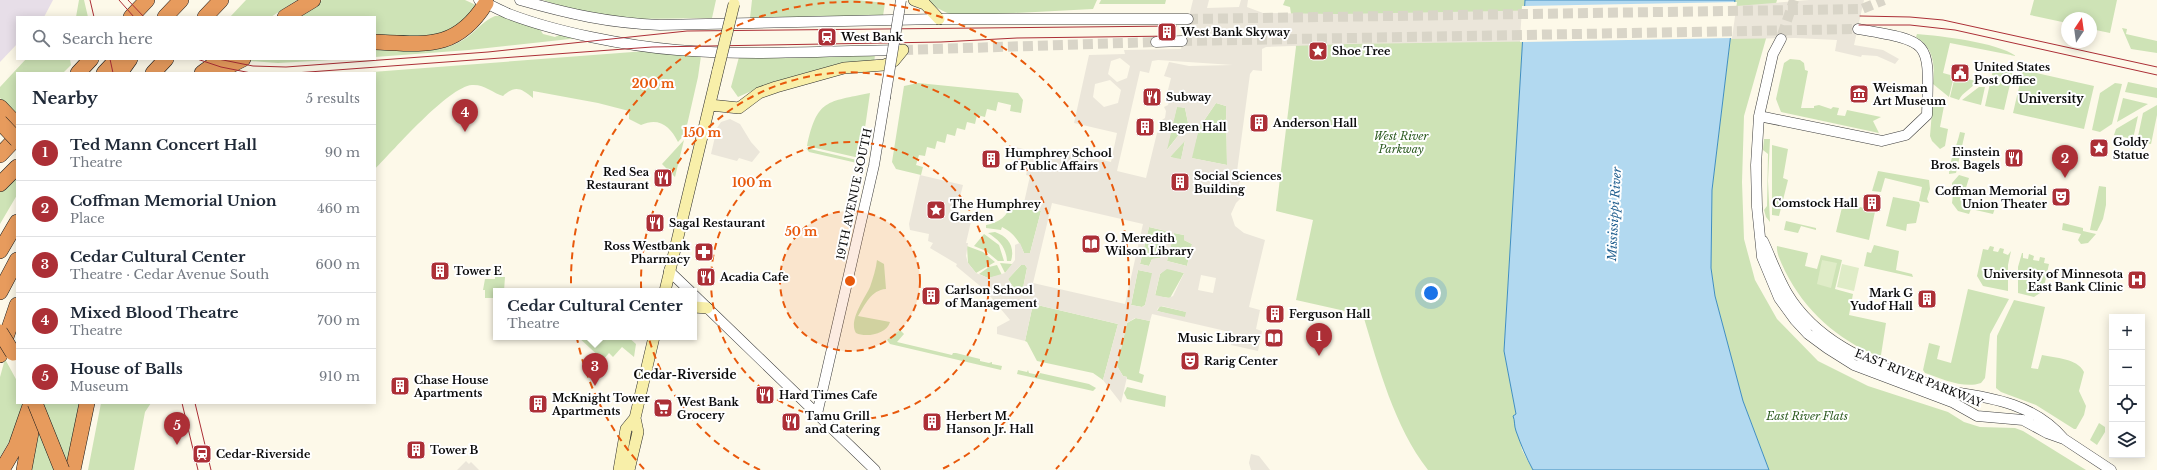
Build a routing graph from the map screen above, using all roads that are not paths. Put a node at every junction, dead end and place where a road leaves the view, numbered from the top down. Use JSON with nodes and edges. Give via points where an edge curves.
{"nodes":[{"id":1,"x":135,"y":0,"type":"edge"},
{"id":2,"x":147,"y":0,"type":"edge"},
{"id":3,"x":181,"y":0,"type":"edge"},
{"id":4,"x":221,"y":0,"type":"edge"},
{"id":5,"x":309,"y":0,"type":"edge"},
{"id":6,"x":313,"y":0,"type":"edge"},
{"id":7,"x":520,"y":0,"type":"edge"},
{"id":8,"x":901,"y":0,"type":"edge"},
{"id":9,"x":914,"y":0,"type":"edge"},
{"id":10,"x":484,"y":1,"type":"edge"},
{"id":11,"x":734,"y":2,"type":"edge"},
{"id":12,"x":291,"y":13,"type":"edge"},
{"id":13,"x":207,"y":15,"type":"edge"},
{"id":14,"x":127,"y":16,"type":"edge"},
{"id":15,"x":132,"y":16,"type":"edge"},
{"id":16,"x":166,"y":16,"type":"edge"},
{"id":17,"x":938,"y":19,"type":"junction"},
{"id":18,"x":1188,"y":19,"type":"tunnel mouth"},
{"id":19,"x":1858,"y":29,"type":"tunnel mouth"},
{"id":20,"x":1781,"y":39,"type":"tunnel mouth"},
{"id":21,"x":1182,"y":41,"type":"tunnel mouth"},
{"id":22,"x":376,"y":42,"type":"edge"},
{"id":23,"x":1156,"y":42,"type":"tunnel mouth"},
{"id":24,"x":903,"y":50,"type":"joint"},
{"id":25,"x":90,"y":60,"type":"edge"},
{"id":26,"x":116,"y":60,"type":"edge"},
{"id":27,"x":129,"y":60,"type":"edge"},
{"id":28,"x":165,"y":60,"type":"edge"},
{"id":29,"x":172,"y":60,"type":"edge"},
{"id":30,"x":220,"y":60,"type":"edge"},
{"id":31,"x":241,"y":60,"type":"edge"},
{"id":32,"x":79,"y":72,"type":"edge"},
{"id":33,"x":105,"y":72,"type":"edge"},
{"id":34,"x":121,"y":72,"type":"edge"},
{"id":35,"x":154,"y":72,"type":"edge"},
{"id":36,"x":163,"y":72,"type":"edge"},
{"id":37,"x":203,"y":72,"type":"edge"},
{"id":38,"x":218,"y":72,"type":"edge"},
{"id":39,"x":710,"y":105,"type":"junction"},
{"id":40,"x":1,"y":112,"type":"edge"},
{"id":41,"x":1760,"y":116,"type":"junction"},
{"id":42,"x":16,"y":124,"type":"edge"},
{"id":43,"x":16,"y":138,"type":"edge"},
{"id":44,"x":16,"y":138,"type":"edge"},
{"id":45,"x":0,"y":155,"type":"edge"},
{"id":46,"x":16,"y":168,"type":"edge"},
{"id":47,"x":0,"y":184,"type":"edge"},
{"id":48,"x":16,"y":224,"type":"edge"},
{"id":49,"x":1761,"y":237,"type":"junction"},
{"id":50,"x":0,"y":251,"type":"edge"},
{"id":51,"x":16,"y":262,"type":"edge"},
{"id":52,"x":669,"y":271,"type":"junction"},
{"id":53,"x":666,"y":288,"type":"edge"},
{"id":54,"x":687,"y":288,"type":"edge"},
{"id":55,"x":0,"y":292,"type":"edge"},
{"id":56,"x":697,"y":298,"type":"edge"},
{"id":57,"x":697,"y":307,"type":"edge"},
{"id":58,"x":16,"y":308,"type":"edge"},
{"id":59,"x":707,"y":308,"type":"junction"},
{"id":60,"x":0,"y":332,"type":"edge"},
{"id":61,"x":653,"y":340,"type":"edge"},
{"id":62,"x":0,"y":355,"type":"edge"},
{"id":63,"x":16,"y":358,"type":"edge"},
{"id":64,"x":31,"y":404,"type":"edge"},
{"id":65,"x":36,"y":404,"type":"edge"},
{"id":66,"x":36,"y":404,"type":"edge"},
{"id":67,"x":87,"y":404,"type":"edge"},
{"id":68,"x":97,"y":404,"type":"edge"},
{"id":69,"x":817,"y":414,"type":"junction"},
{"id":70,"x":635,"y":418,"type":"junction"},
{"id":71,"x":2064,"y":439,"type":"junction"},
{"id":72,"x":2,"y":470,"type":"edge"},
{"id":73,"x":24,"y":470,"type":"edge"},
{"id":74,"x":62,"y":470,"type":"edge"},
{"id":75,"x":73,"y":470,"type":"edge"},
{"id":76,"x":83,"y":470,"type":"edge"},
{"id":77,"x":619,"y":470,"type":"edge"},
{"id":78,"x":629,"y":470,"type":"edge"},
{"id":79,"x":876,"y":470,"type":"edge"},
{"id":80,"x":2111,"y":470,"type":"edge"}],
"edges":[{"from":1,"to":14,"type":"highway"},
{"from":2,"to":15,"type":"highway"},
{"from":3,"to":16,"type":"highway"},
{"from":4,"to":13,"type":"highway"},
{"from":5,"to":12,"type":"highway"},
{"from":6,"to":12,"type":"highway"},
{"from":7,"to":17,"type":"street","via":[[584,18],[660,25]]},
{"from":8,"to":69,"type":"street","name":"19TH AVENUE SOUTH","bridge":true,"via":[[874,165]]},
{"from":9,"to":17,"type":"main road","via":[[925,4]]},
{"from":10,"to":22,"type":"highway","via":[[471,24],[463,32],[445,40],[421,44]]},
{"from":10,"to":24,"type":"street","via":[[509,14],[536,22],[606,39],[660,48],[701,52]]},
{"from":11,"to":39,"type":"main road","bridge":true},
{"from":17,"to":18,"type":"street"},
{"from":19,"to":41,"type":"street","via":[[1909,39],[1921,47],[1928,61],[1928,115],[1906,135],[1892,140],[1873,140]]},
{"from":20,"to":41,"type":"street","name":"EAST RIVER PARKWAY","via":[[1773,54]]},
{"from":21,"to":23,"type":"street"},
{"from":24,"to":39,"type":"main road","via":[[894,61],[884,66],[844,68],[776,87],[759,92],[739,108]]},
{"from":25,"to":32,"type":"highway"},
{"from":26,"to":33,"type":"highway"},
{"from":27,"to":34,"type":"highway"},
{"from":28,"to":35,"type":"highway"},
{"from":29,"to":36,"type":"highway"},
{"from":30,"to":37,"type":"highway"},
{"from":31,"to":38,"type":"highway"},
{"from":39,"to":52,"type":"main road"},
{"from":40,"to":42,"type":"highway"},
{"from":40,"to":43,"type":"highway","bridge":true},
{"from":41,"to":49,"type":"street","name":"EAST RIVER PARKWAY","via":[[1756,165]]},
{"from":44,"to":45,"type":"highway"},
{"from":46,"to":47,"type":"highway"},
{"from":48,"to":50,"type":"highway"},
{"from":49,"to":71,"type":"street","name":"EAST RIVER PARKWAY","via":[[1787,294],[1804,315],[1832,341],[1870,362],[1928,384],[2017,407],[2052,425]]},
{"from":49,"to":71,"type":"street","name":"EAST RIVER PARKWAY","via":[[1762,257],[1779,298],[1808,334],[1840,358],[1866,371],[1952,402],[1972,414],[2023,420]]},
{"from":51,"to":55,"type":"highway"},
{"from":52,"to":53,"type":"main road"},
{"from":52,"to":54,"type":"street"},
{"from":56,"to":59,"type":"street"},
{"from":57,"to":59,"type":"main road"},
{"from":58,"to":62,"type":"highway"},
{"from":59,"to":69,"type":"street"},
{"from":60,"to":63,"type":"highway","bridge":true},
{"from":61,"to":70,"type":"main road"},
{"from":64,"to":72,"type":"highway","via":[[16,446]]},
{"from":65,"to":73,"type":"highway"},
{"from":66,"to":74,"type":"highway","bridge":true},
{"from":67,"to":75,"type":"highway"},
{"from":68,"to":76,"type":"highway"},
{"from":69,"to":79,"type":"street"},
{"from":70,"to":77,"type":"main road","via":[[626,429]]},
{"from":70,"to":78,"type":"main road","via":[[638,432]]},
{"from":71,"to":80,"type":"street","name":"EAST RIVER PARKWAY"}]}
